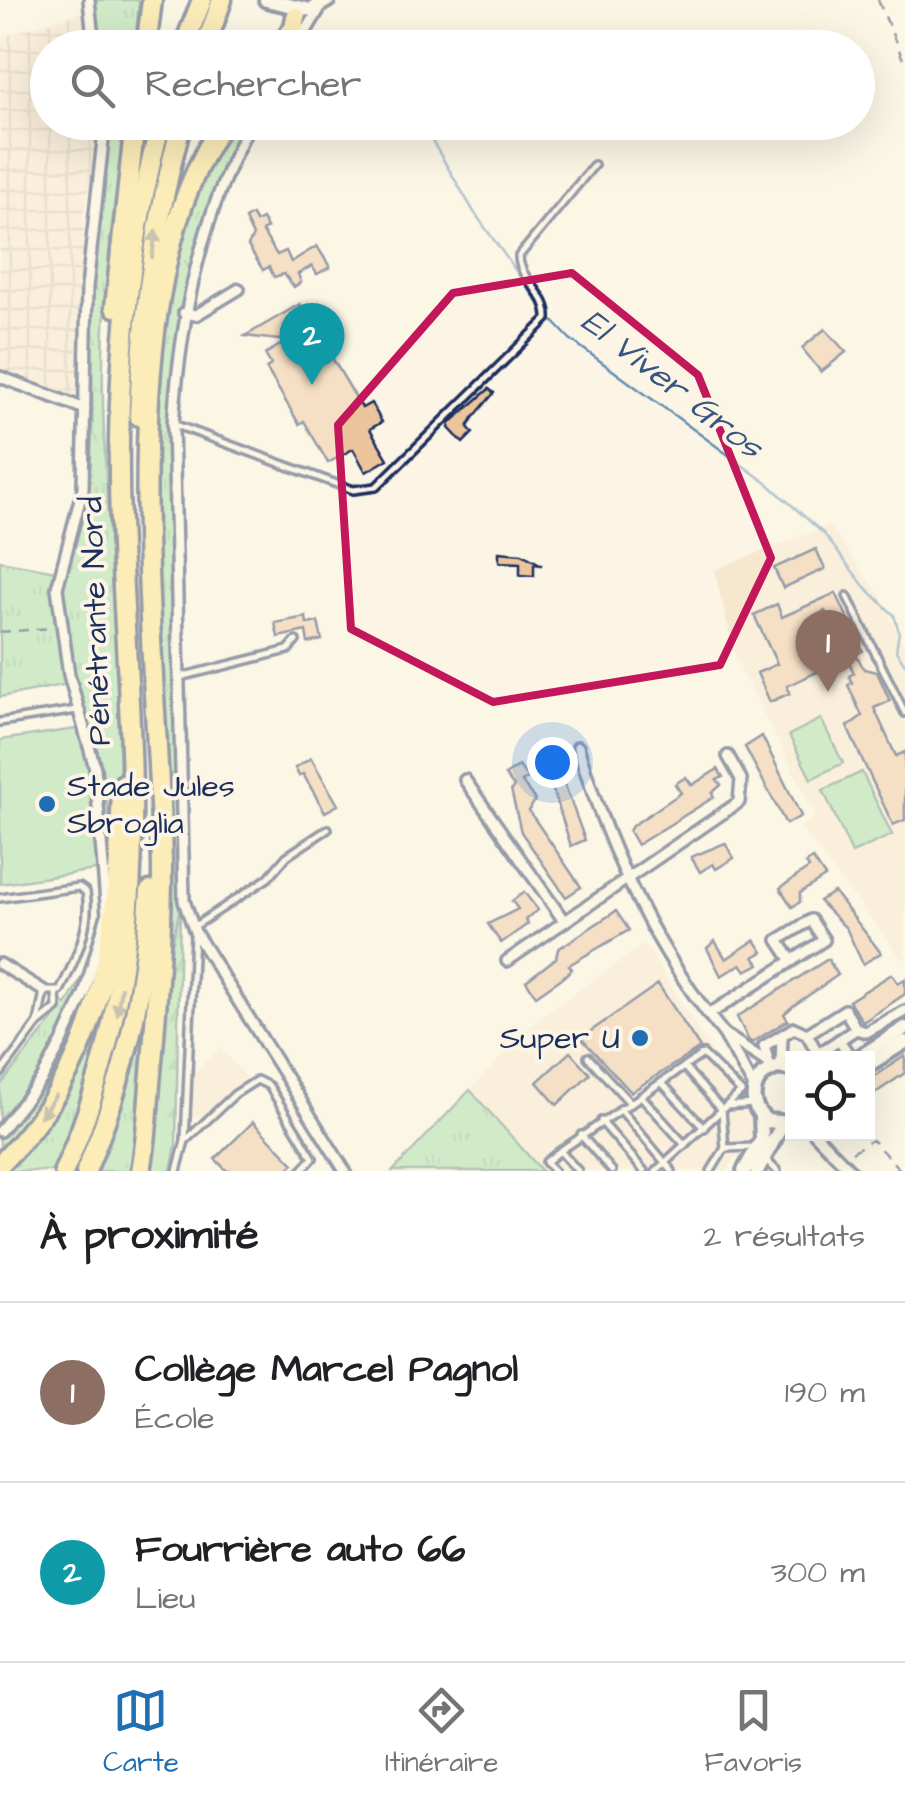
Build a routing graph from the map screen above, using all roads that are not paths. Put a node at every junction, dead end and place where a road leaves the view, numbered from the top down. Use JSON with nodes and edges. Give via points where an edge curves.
{"nodes":[{"id":1,"x":89,"y":0,"type":"edge"},
{"id":2,"x":152,"y":0,"type":"edge"},
{"id":3,"x":202,"y":0,"type":"edge"},
{"id":4,"x":222,"y":0,"type":"edge"},
{"id":5,"x":266,"y":0,"type":"edge"},
{"id":6,"x":325,"y":3,"type":"edge"},
{"id":7,"x":291,"y":7,"type":"edge"},
{"id":8,"x":92,"y":30,"type":"edge"},
{"id":9,"x":148,"y":30,"type":"edge"},
{"id":10,"x":190,"y":30,"type":"edge"},
{"id":11,"x":211,"y":30,"type":"edge"},
{"id":12,"x":308,"y":30,"type":"edge"},
{"id":13,"x":102,"y":140,"type":"edge"},
{"id":14,"x":133,"y":140,"type":"edge"},
{"id":15,"x":158,"y":140,"type":"edge"},
{"id":16,"x":178,"y":140,"type":"edge"},
{"id":17,"x":214,"y":140,"type":"edge"},
{"id":18,"x":243,"y":140,"type":"edge"},
{"id":19,"x":594,"y":164,"type":"dead end"},
{"id":20,"x":239,"y":289,"type":"dead end"},
{"id":21,"x":184,"y":313,"type":"junction"},
{"id":22,"x":0,"y":377,"type":"edge"},
{"id":23,"x":85,"y":409,"type":"junction"},
{"id":24,"x":173,"y":424,"type":"junction"},
{"id":25,"x":120,"y":517,"type":"junction"},
{"id":26,"x":123,"y":589,"type":"junction"},
{"id":27,"x":847,"y":596,"type":"dead end"},
{"id":28,"x":296,"y":641,"type":"dead end"},
{"id":29,"x":180,"y":678,"type":"junction"},
{"id":30,"x":80,"y":710,"type":"junction"},
{"id":31,"x":905,"y":713,"type":"edge"},
{"id":32,"x":0,"y":722,"type":"edge"},
{"id":33,"x":154,"y":725,"type":"junction"},
{"id":34,"x":578,"y":747,"type":"dead end"},
{"id":35,"x":728,"y":756,"type":"dead end"},
{"id":36,"x":465,"y":780,"type":"dead end"},
{"id":37,"x":328,"y":829,"type":"dead end"},
{"id":38,"x":627,"y":876,"type":"junction"},
{"id":39,"x":0,"y":898,"type":"edge"},
{"id":40,"x":564,"y":921,"type":"junction"},
{"id":41,"x":194,"y":930,"type":"junction"},
{"id":42,"x":792,"y":961,"type":"junction"},
{"id":43,"x":507,"y":962,"type":"dead end"},
{"id":44,"x":0,"y":964,"type":"edge"},
{"id":45,"x":44,"y":992,"type":"junction"},
{"id":46,"x":56,"y":994,"type":"junction"},
{"id":47,"x":905,"y":1011,"type":"edge"},
{"id":48,"x":708,"y":1015,"type":"junction"},
{"id":49,"x":38,"y":1023,"type":"junction"},
{"id":50,"x":905,"y":1028,"type":"edge"},
{"id":51,"x":856,"y":1029,"type":"junction"},
{"id":52,"x":724,"y":1034,"type":"junction"},
{"id":53,"x":807,"y":1034,"type":"junction"},
{"id":54,"x":782,"y":1037,"type":"junction"},
{"id":55,"x":840,"y":1040,"type":"junction"},
{"id":56,"x":905,"y":1042,"type":"edge"},
{"id":57,"x":849,"y":1051,"type":"edge"},
{"id":58,"x":866,"y":1051,"type":"edge"},
{"id":59,"x":588,"y":1057,"type":"dead end"},
{"id":60,"x":875,"y":1061,"type":"edge"},
{"id":61,"x":684,"y":1067,"type":"junction"},
{"id":62,"x":780,"y":1067,"type":"edge"},
{"id":63,"x":0,"y":1074,"type":"edge"},
{"id":64,"x":662,"y":1083,"type":"junction"},
{"id":65,"x":642,"y":1098,"type":"junction"},
{"id":66,"x":753,"y":1098,"type":"junction"},
{"id":67,"x":631,"y":1104,"type":"junction"},
{"id":68,"x":724,"y":1108,"type":"junction"},
{"id":69,"x":620,"y":1109,"type":"junction"},
{"id":70,"x":185,"y":1114,"type":"junction"},
{"id":71,"x":601,"y":1121,"type":"junction"},
{"id":72,"x":785,"y":1121,"type":"edge"},
{"id":73,"x":204,"y":1122,"type":"junction"},
{"id":74,"x":704,"y":1128,"type":"junction"},
{"id":75,"x":785,"y":1129,"type":"edge"},
{"id":76,"x":0,"y":1131,"type":"edge"},
{"id":77,"x":580,"y":1134,"type":"junction"},
{"id":78,"x":822,"y":1141,"type":"edge"},
{"id":79,"x":185,"y":1142,"type":"junction"},
{"id":80,"x":684,"y":1145,"type":"junction"},
{"id":81,"x":726,"y":1148,"type":"junction"},
{"id":82,"x":560,"y":1150,"type":"junction"},
{"id":83,"x":852,"y":1152,"type":"road end"},
{"id":84,"x":760,"y":1159,"type":"edge"},
{"id":85,"x":665,"y":1162,"type":"junction"},
{"id":86,"x":842,"y":1162,"type":"junction"},
{"id":87,"x":0,"y":1164,"type":"edge"},
{"id":88,"x":64,"y":1171,"type":"edge"},
{"id":89,"x":86,"y":1171,"type":"edge"},
{"id":90,"x":140,"y":1171,"type":"edge"},
{"id":91,"x":177,"y":1171,"type":"edge"},
{"id":92,"x":301,"y":1171,"type":"edge"},
{"id":93,"x":344,"y":1171,"type":"edge"},
{"id":94,"x":554,"y":1171,"type":"edge"},
{"id":95,"x":578,"y":1171,"type":"edge"},
{"id":96,"x":612,"y":1171,"type":"edge"},
{"id":97,"x":644,"y":1171,"type":"edge"},
{"id":98,"x":656,"y":1171,"type":"edge"},
{"id":99,"x":672,"y":1171,"type":"edge"},
{"id":100,"x":711,"y":1171,"type":"edge"},
{"id":101,"x":744,"y":1171,"type":"edge"},
{"id":102,"x":777,"y":1171,"type":"edge"},
{"id":103,"x":851,"y":1171,"type":"edge"}],
"edges":[{"from":1,"to":8,"type":"street"},
{"from":2,"to":9,"type":"highway"},
{"from":3,"to":10,"type":"highway"},
{"from":4,"to":11,"type":"highway"},
{"from":5,"to":7,"type":"main road"},
{"from":6,"to":7,"type":"main road"},
{"from":6,"to":12,"type":"street"},
{"from":13,"to":23,"type":"street","via":[[87,287]]},
{"from":14,"to":25,"type":"highway","via":[[118,249],[112,398]]},
{"from":15,"to":25,"type":"highway","name":"Pénétrante Nord","via":[[126,303]]},
{"from":33,"to":16,"type":"highway","name":"Pénétrante Nord","one_way":true,"via":[[138,469],[141,336]]},
{"from":17,"to":33,"type":"highway","via":[[190,184],[174,235],[158,332],[147,448]]},
{"from":18,"to":21,"type":"street","via":[[207,218]]},
{"from":19,"to":24,"type":"lane","via":[[519,256],[520,271],[548,310],[547,319],[369,490],[353,490]]},
{"from":20,"to":21,"type":"street","via":[[196,315]]},
{"from":21,"to":24,"type":"street"},
{"from":22,"to":23,"type":"street"},
{"from":23,"to":30,"type":"street","via":[[84,488],[57,588]]},
{"from":24,"to":29,"type":"street"},
{"from":25,"to":26,"type":"highway","name":"Pénétrante Nord"},
{"from":26,"to":87,"type":"highway","one_way":true,"via":[[112,952],[77,1058]]},
{"from":26,"to":88,"type":"highway","name":"Pénétrante Nord","one_way":true,"via":[[135,852],[124,965],[106,1062]]},
{"from":27,"to":31,"type":"lane"},
{"from":28,"to":29,"type":"lane","via":[[288,650]]},
{"from":29,"to":41,"type":"street","via":[[184,901]]},
{"from":30,"to":32,"type":"lane"},
{"from":30,"to":76,"type":"street","via":[[96,768],[106,915],[64,1038],[42,1079]]},
{"from":33,"to":89,"type":"highway","name":"Pénétrante Nord","via":[[146,971],[128,1058]]},
{"from":33,"to":90,"type":"highway","via":[[160,978]]},
{"from":34,"to":38,"type":"street","via":[[598,814]]},
{"from":35,"to":38,"type":"street","via":[[741,779],[739,802]]},
{"from":36,"to":40,"type":"street"},
{"from":37,"to":41,"type":"lane"},
{"from":38,"to":40,"type":"street"},
{"from":38,"to":48,"type":"street","via":[[680,977]]},
{"from":39,"to":46,"type":"lane","via":[[79,887],[86,892],[80,944]]},
{"from":40,"to":43,"type":"street"},
{"from":41,"to":70,"type":"lane"},
{"from":41,"to":93,"type":"street"},
{"from":42,"to":42,"type":"street","via":[[778,940],[810,920],[824,940]]},
{"from":42,"to":48,"type":"street"},
{"from":44,"to":45,"type":"street"},
{"from":45,"to":46,"type":"lane"},
{"from":45,"to":49,"type":"lane"},
{"from":46,"to":49,"type":"lane","via":[[58,1008]]},
{"from":47,"to":51,"type":"street","via":[[866,1032]]},
{"from":48,"to":52,"type":"street"},
{"from":49,"to":63,"type":"lane"},
{"from":50,"to":58,"type":"main road"},
{"from":51,"to":53,"type":"street","via":[[844,1010]]},
{"from":51,"to":55,"type":"street"},
{"from":52,"to":62,"type":"street"},
{"from":52,"to":66,"type":"street"},
{"from":53,"to":54,"type":"street","via":[[794,1028]]},
{"from":53,"to":55,"type":"street","via":[[818,1054]]},
{"from":54,"to":62,"type":"street"},
{"from":54,"to":62,"type":"street","via":[[764,1046]]},
{"from":55,"to":57,"type":"street"},
{"from":56,"to":60,"type":"main road"},
{"from":59,"to":67,"type":"lane"},
{"from":61,"to":64,"type":"lane"},
{"from":61,"to":66,"type":"lane","via":[[703,1054]]},
{"from":61,"to":68,"type":"lane"},
{"from":62,"to":66,"type":"main road","via":[[763,1074]]},
{"from":64,"to":65,"type":"lane"},
{"from":64,"to":74,"type":"lane"},
{"from":65,"to":67,"type":"lane"},
{"from":65,"to":80,"type":"lane"},
{"from":66,"to":68,"type":"lane"},
{"from":66,"to":68,"type":"lane"},
{"from":66,"to":72,"type":"main road"},
{"from":66,"to":84,"type":"main road"},
{"from":67,"to":69,"type":"lane"},
{"from":68,"to":74,"type":"lane"},
{"from":68,"to":81,"type":"lane"},
{"from":69,"to":71,"type":"lane"},
{"from":69,"to":85,"type":"lane"},
{"from":70,"to":73,"type":"lane"},
{"from":70,"to":79,"type":"lane"},
{"from":71,"to":77,"type":"lane"},
{"from":71,"to":97,"type":"lane"},
{"from":73,"to":79,"type":"lane"},
{"from":73,"to":92,"type":"lane","via":[[248,1082],[262,1082],[313,1158]]},
{"from":74,"to":80,"type":"lane"},
{"from":75,"to":84,"type":"main road"},
{"from":77,"to":82,"type":"lane"},
{"from":77,"to":96,"type":"lane"},
{"from":78,"to":86,"type":"street"},
{"from":79,"to":91,"type":"lane"},
{"from":80,"to":85,"type":"lane"},
{"from":81,"to":84,"type":"lane"},
{"from":81,"to":100,"type":"lane"},
{"from":82,"to":94,"type":"lane","via":[[546,1162]]},
{"from":82,"to":95,"type":"lane"},
{"from":83,"to":86,"type":"lane"},
{"from":84,"to":101,"type":"main road"},
{"from":84,"to":102,"type":"lane"},
{"from":85,"to":98,"type":"lane"},
{"from":85,"to":99,"type":"lane"},
{"from":86,"to":103,"type":"street"}]}
